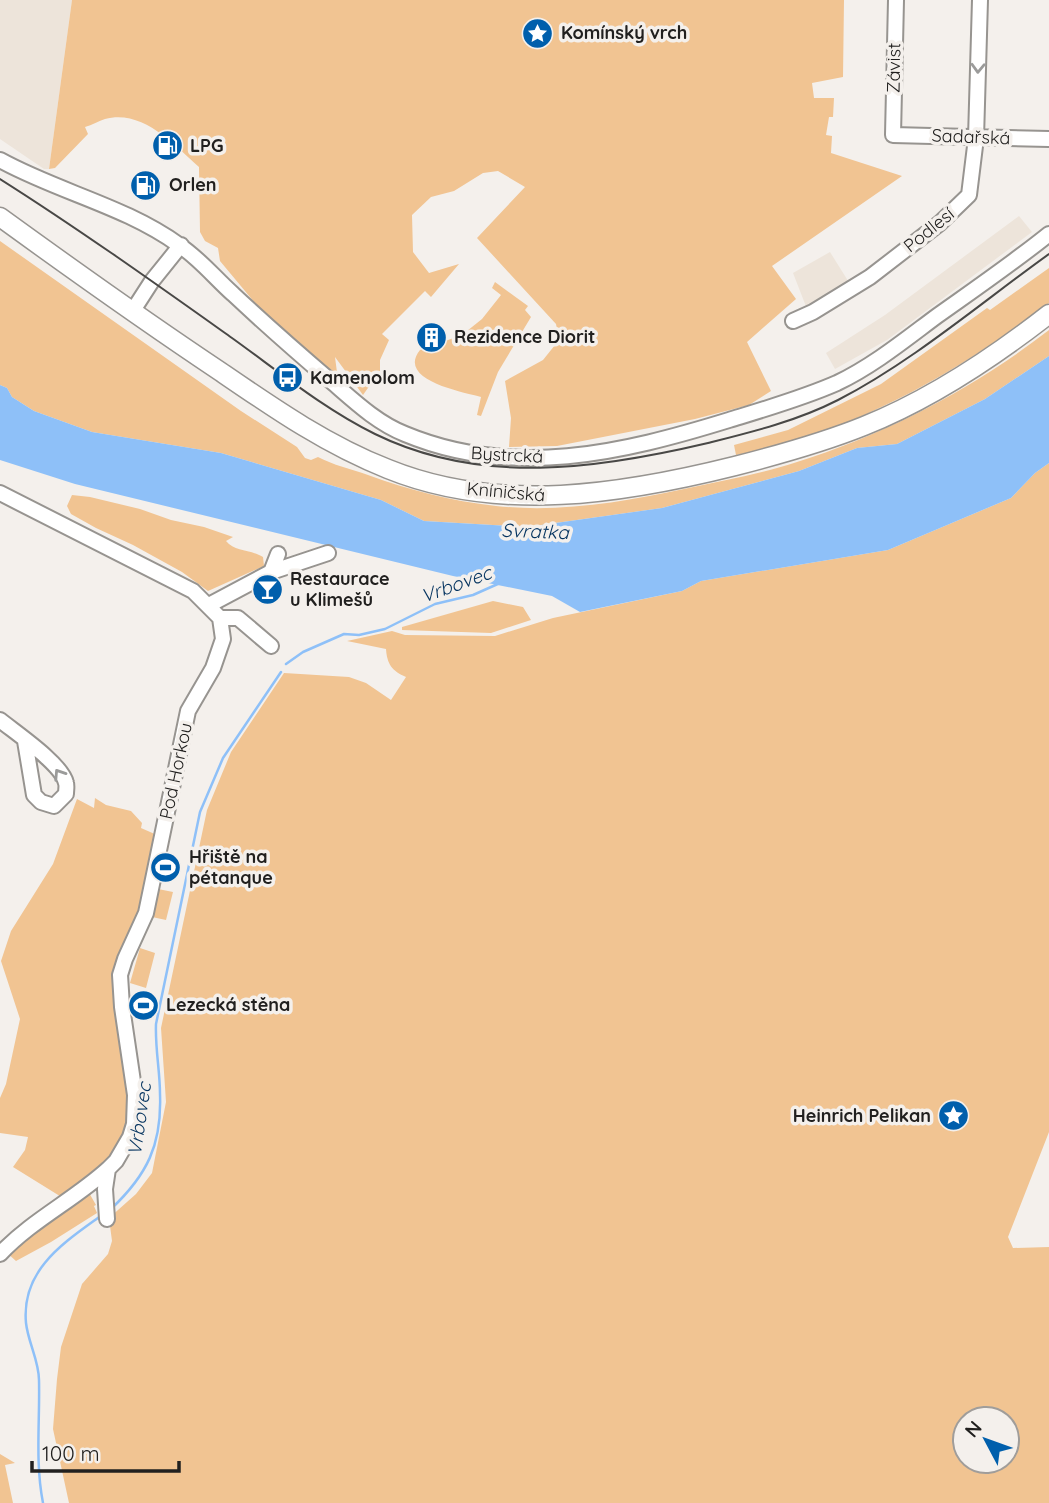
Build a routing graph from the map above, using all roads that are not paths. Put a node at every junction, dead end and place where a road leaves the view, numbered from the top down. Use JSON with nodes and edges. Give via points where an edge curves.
{"nodes":[{"id":1,"x":896,"y":0,"type":"edge"},
{"id":2,"x":980,"y":0,"type":"edge"},
{"id":3,"x":893,"y":135,"type":"joint"},
{"id":4,"x":976,"y":138,"type":"junction"},
{"id":5,"x":1049,"y":139,"type":"edge"},
{"id":6,"x":0,"y":160,"type":"edge"},
{"id":7,"x":0,"y":217,"type":"edge"},
{"id":8,"x":1049,"y":233,"type":"edge"},
{"id":9,"x":181,"y":246,"type":"junction"},
{"id":10,"x":132,"y":312,"type":"junction"},
{"id":11,"x":1049,"y":314,"type":"edge"},
{"id":12,"x":793,"y":321,"type":"dead end"},
{"id":13,"x":0,"y":494,"type":"edge"},
{"id":14,"x":328,"y":553,"type":"dead end"},
{"id":15,"x":278,"y":554,"type":"dead end"},
{"id":16,"x":271,"y":572,"type":"junction"},
{"id":17,"x":209,"y":605,"type":"junction"},
{"id":18,"x":219,"y":618,"type":"junction"},
{"id":19,"x":271,"y":646,"type":"dead end"},
{"id":20,"x":0,"y":720,"type":"edge"},
{"id":21,"x":25,"y":741,"type":"dead end"},
{"id":22,"x":108,"y":1169,"type":"junction"},
{"id":23,"x":106,"y":1212,"type":"dead end"},
{"id":24,"x":0,"y":1254,"type":"edge"}],
"edges":[{"from":1,"to":3,"type":"street","name":"Závist"},
{"from":2,"to":4,"type":"street","name":"Podlesí","one_way":true},
{"from":3,"to":4,"type":"street","name":"Sadařská"},
{"from":4,"to":5,"type":"street","name":"Sadařská"},
{"from":4,"to":12,"type":"street","name":"Podlesí","via":[[969,195],[961,204],[870,277]]},
{"from":6,"to":9,"type":"street","name":"Bystrcká","via":[[131,216]]},
{"from":7,"to":10,"type":"main road","name":"Kníničská"},
{"from":8,"to":9,"type":"street","name":"Bystrcká","via":[[882,356],[839,382],[666,438],[575,457],[523,459],[457,452],[381,421]]},
{"from":9,"to":10,"type":"street"},
{"from":10,"to":11,"type":"main road","name":"Kníničská","via":[[282,415],[378,465],[442,485],[495,494],[549,496],[630,488],[709,472],[865,426],[939,388]]},
{"from":13,"to":17,"type":"street","via":[[193,591]]},
{"from":14,"to":16,"type":"street"},
{"from":15,"to":16,"type":"street"},
{"from":16,"to":17,"type":"street"},
{"from":17,"to":18,"type":"street"},
{"from":18,"to":19,"type":"street","via":[[238,618]]},
{"from":18,"to":22,"type":"street","name":"Pod Horkou","via":[[223,639],[188,711],[146,913],[120,975],[135,1094],[134,1124]]},
{"from":20,"to":21,"type":"street"},
{"from":22,"to":23,"type":"street","name":"Pod Horkou"},
{"from":22,"to":24,"type":"street","name":"Pod Horkou"}]}
